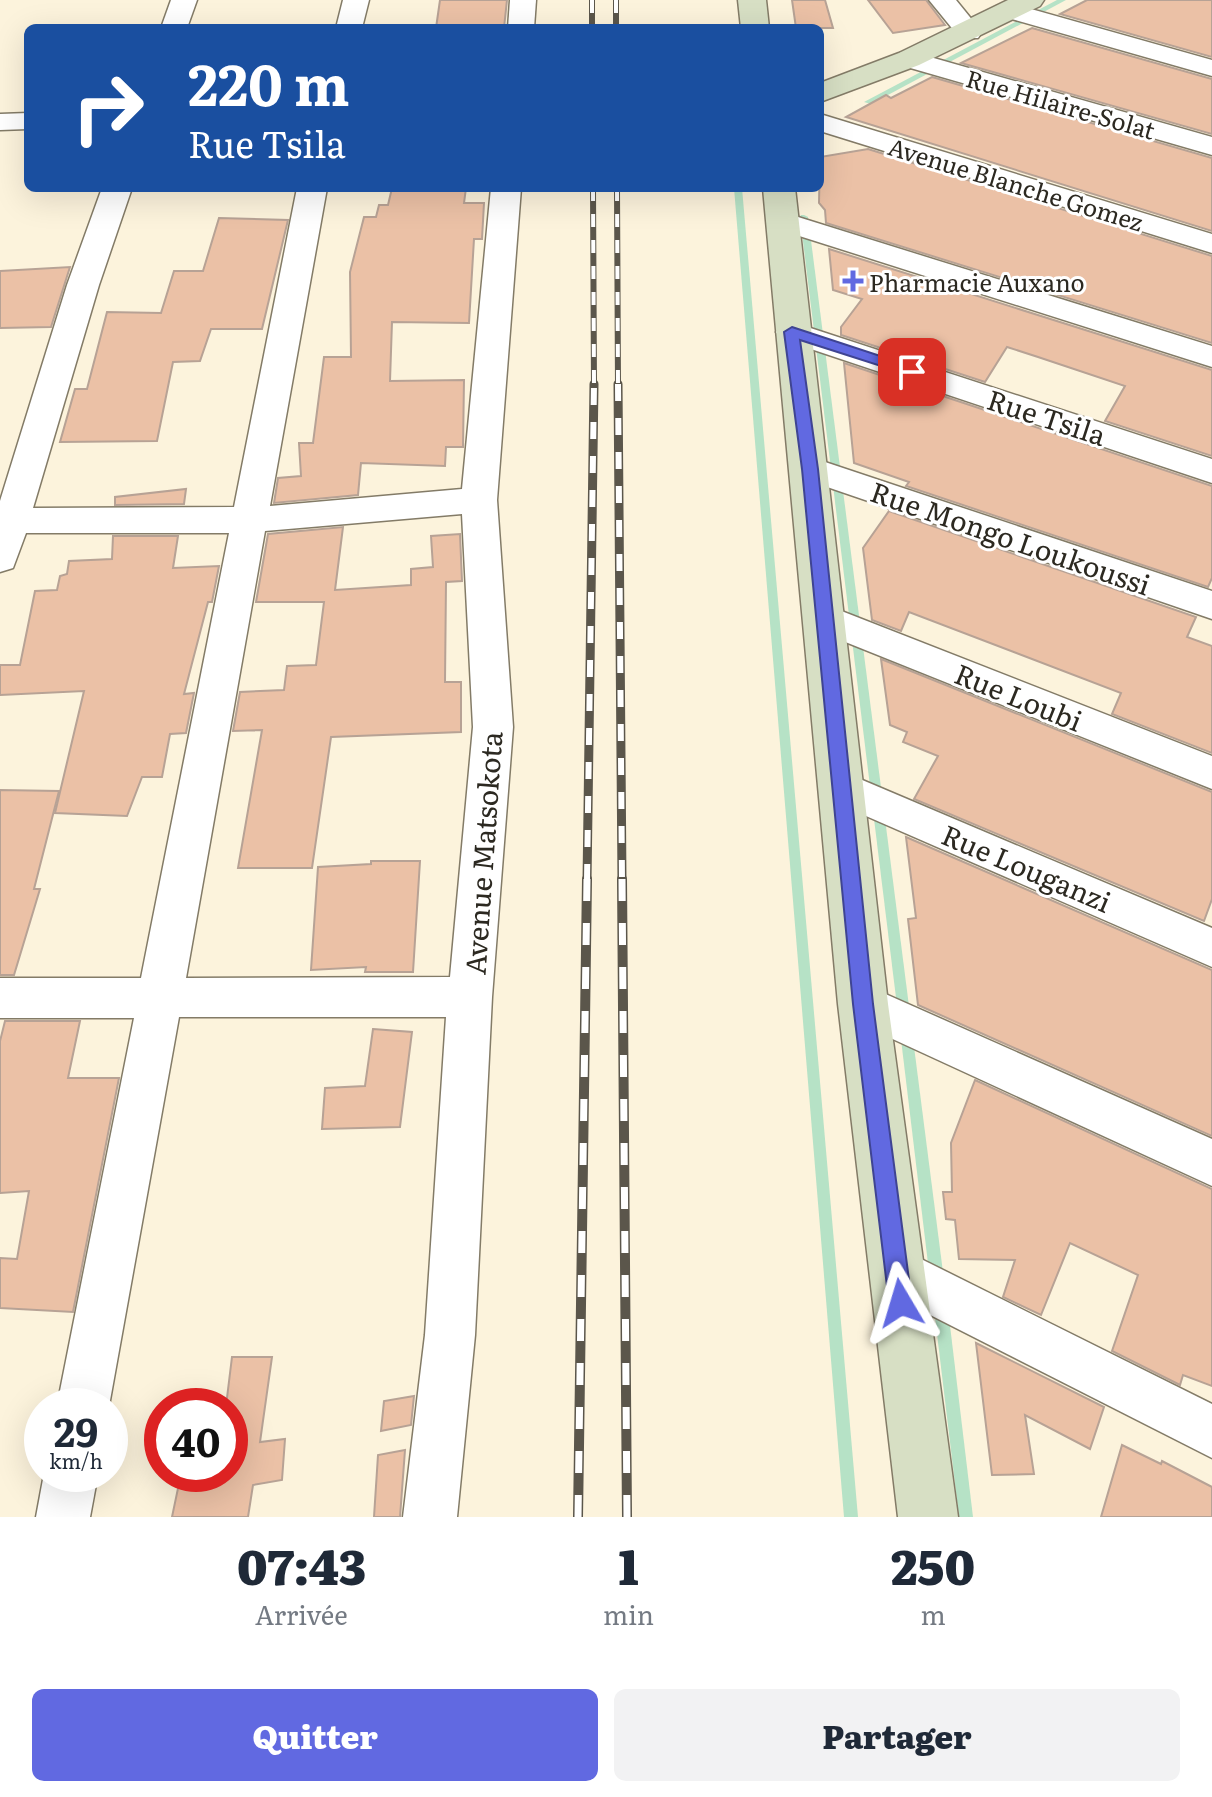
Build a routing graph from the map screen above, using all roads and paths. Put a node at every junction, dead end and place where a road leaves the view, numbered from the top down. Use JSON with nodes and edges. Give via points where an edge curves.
{"nodes":[{"id":1,"x":184,"y":0,"type":"edge"},
{"id":2,"x":356,"y":0,"type":"edge"},
{"id":3,"x":523,"y":0,"type":"edge"},
{"id":4,"x":752,"y":0,"type":"edge"},
{"id":5,"x":942,"y":0,"type":"edge"},
{"id":6,"x":1020,"y":6,"type":"edge"},
{"id":7,"x":175,"y":24,"type":"edge"},
{"id":8,"x":350,"y":24,"type":"edge"},
{"id":9,"x":521,"y":24,"type":"edge"},
{"id":10,"x":755,"y":24,"type":"edge"},
{"id":11,"x":969,"y":32,"type":"junction"},
{"id":12,"x":909,"y":59,"type":"junction"},
{"id":13,"x":1212,"y":68,"type":"edge"},
{"id":14,"x":824,"y":91,"type":"edge"},
{"id":15,"x":24,"y":121,"type":"edge"},
{"id":16,"x":0,"y":122,"type":"edge"},
{"id":17,"x":824,"y":123,"type":"edge"},
{"id":18,"x":1212,"y":146,"type":"edge"},
{"id":19,"x":116,"y":192,"type":"edge"},
{"id":20,"x":311,"y":192,"type":"edge"},
{"id":21,"x":506,"y":192,"type":"edge"},
{"id":22,"x":780,"y":204,"type":"edge"},
{"id":23,"x":1212,"y":244,"type":"edge"},
{"id":24,"x":792,"y":332,"type":"junction"},
{"id":25,"x":1212,"y":357,"type":"edge"},
{"id":26,"x":810,"y":469,"type":"junction"},
{"id":27,"x":1212,"y":471,"type":"edge"},
{"id":28,"x":479,"y":500,"type":"junction"},
{"id":29,"x":249,"y":520,"type":"junction"},
{"id":30,"x":6,"y":521,"type":"edge"},
{"id":31,"x":0,"y":559,"type":"edge"},
{"id":32,"x":1212,"y":605,"type":"edge"},
{"id":33,"x":826,"y":619,"type":"junction"},
{"id":34,"x":1212,"y":773,"type":"edge"},
{"id":35,"x":841,"y":787,"type":"junction"},
{"id":36,"x":1212,"y":948,"type":"edge"},
{"id":37,"x":161,"y":996,"type":"junction"},
{"id":38,"x":470,"y":997,"type":"junction"},
{"id":39,"x":0,"y":998,"type":"edge"},
{"id":40,"x":863,"y":1004,"type":"junction"},
{"id":41,"x":1212,"y":1163,"type":"edge"},
{"id":42,"x":897,"y":1272,"type":"junction"},
{"id":43,"x":86,"y":1388,"type":"edge"},
{"id":44,"x":1212,"y":1432,"type":"edge"},
{"id":45,"x":68,"y":1492,"type":"edge"},
{"id":46,"x":63,"y":1517,"type":"edge"},
{"id":47,"x":430,"y":1517,"type":"edge"},
{"id":48,"x":928,"y":1517,"type":"edge"}],
"edges":[{"from":1,"to":7,"type":"street"},
{"from":2,"to":8,"type":"street"},
{"from":3,"to":9,"type":"street"},
{"from":4,"to":10,"type":"street"},
{"from":5,"to":11,"type":"street"},
{"from":6,"to":11,"type":"street"},
{"from":6,"to":13,"type":"street"},
{"from":11,"to":12,"type":"street"},
{"from":12,"to":14,"type":"street"},
{"from":12,"to":18,"type":"street","name":"Rue Hilaire-Solat"},
{"from":15,"to":16,"type":"street"},
{"from":17,"to":23,"type":"street","name":"Avenue Blanche Gomez"},
{"from":19,"to":30,"type":"street"},
{"from":20,"to":29,"type":"street"},
{"from":21,"to":28,"type":"street","name":"Avenue Matsokota"},
{"from":22,"to":24,"type":"street"},
{"from":22,"to":25,"type":"street"},
{"from":24,"to":26,"type":"street"},
{"from":24,"to":27,"type":"street","name":"Rue Tsila"},
{"from":26,"to":32,"type":"street","name":"Rue Mongo Loukoussi"},
{"from":26,"to":33,"type":"street"},
{"from":28,"to":29,"type":"street"},
{"from":28,"to":38,"type":"street","name":"Avenue Matsokota","via":[[493,727]]},
{"from":29,"to":30,"type":"street"},
{"from":29,"to":37,"type":"street"},
{"from":30,"to":31,"type":"street"},
{"from":33,"to":34,"type":"street","name":"Rue Loubi"},
{"from":33,"to":35,"type":"street"},
{"from":35,"to":36,"type":"street","name":"Rue Louganzi"},
{"from":35,"to":40,"type":"street"},
{"from":37,"to":38,"type":"street"},
{"from":37,"to":39,"type":"street"},
{"from":37,"to":43,"type":"street"},
{"from":38,"to":47,"type":"street","name":"Avenue Matsokota","via":[[450,1335]]},
{"from":40,"to":41,"type":"street"},
{"from":40,"to":42,"type":"street"},
{"from":42,"to":44,"type":"street"},
{"from":42,"to":48,"type":"street"},
{"from":45,"to":46,"type":"street"}]}
